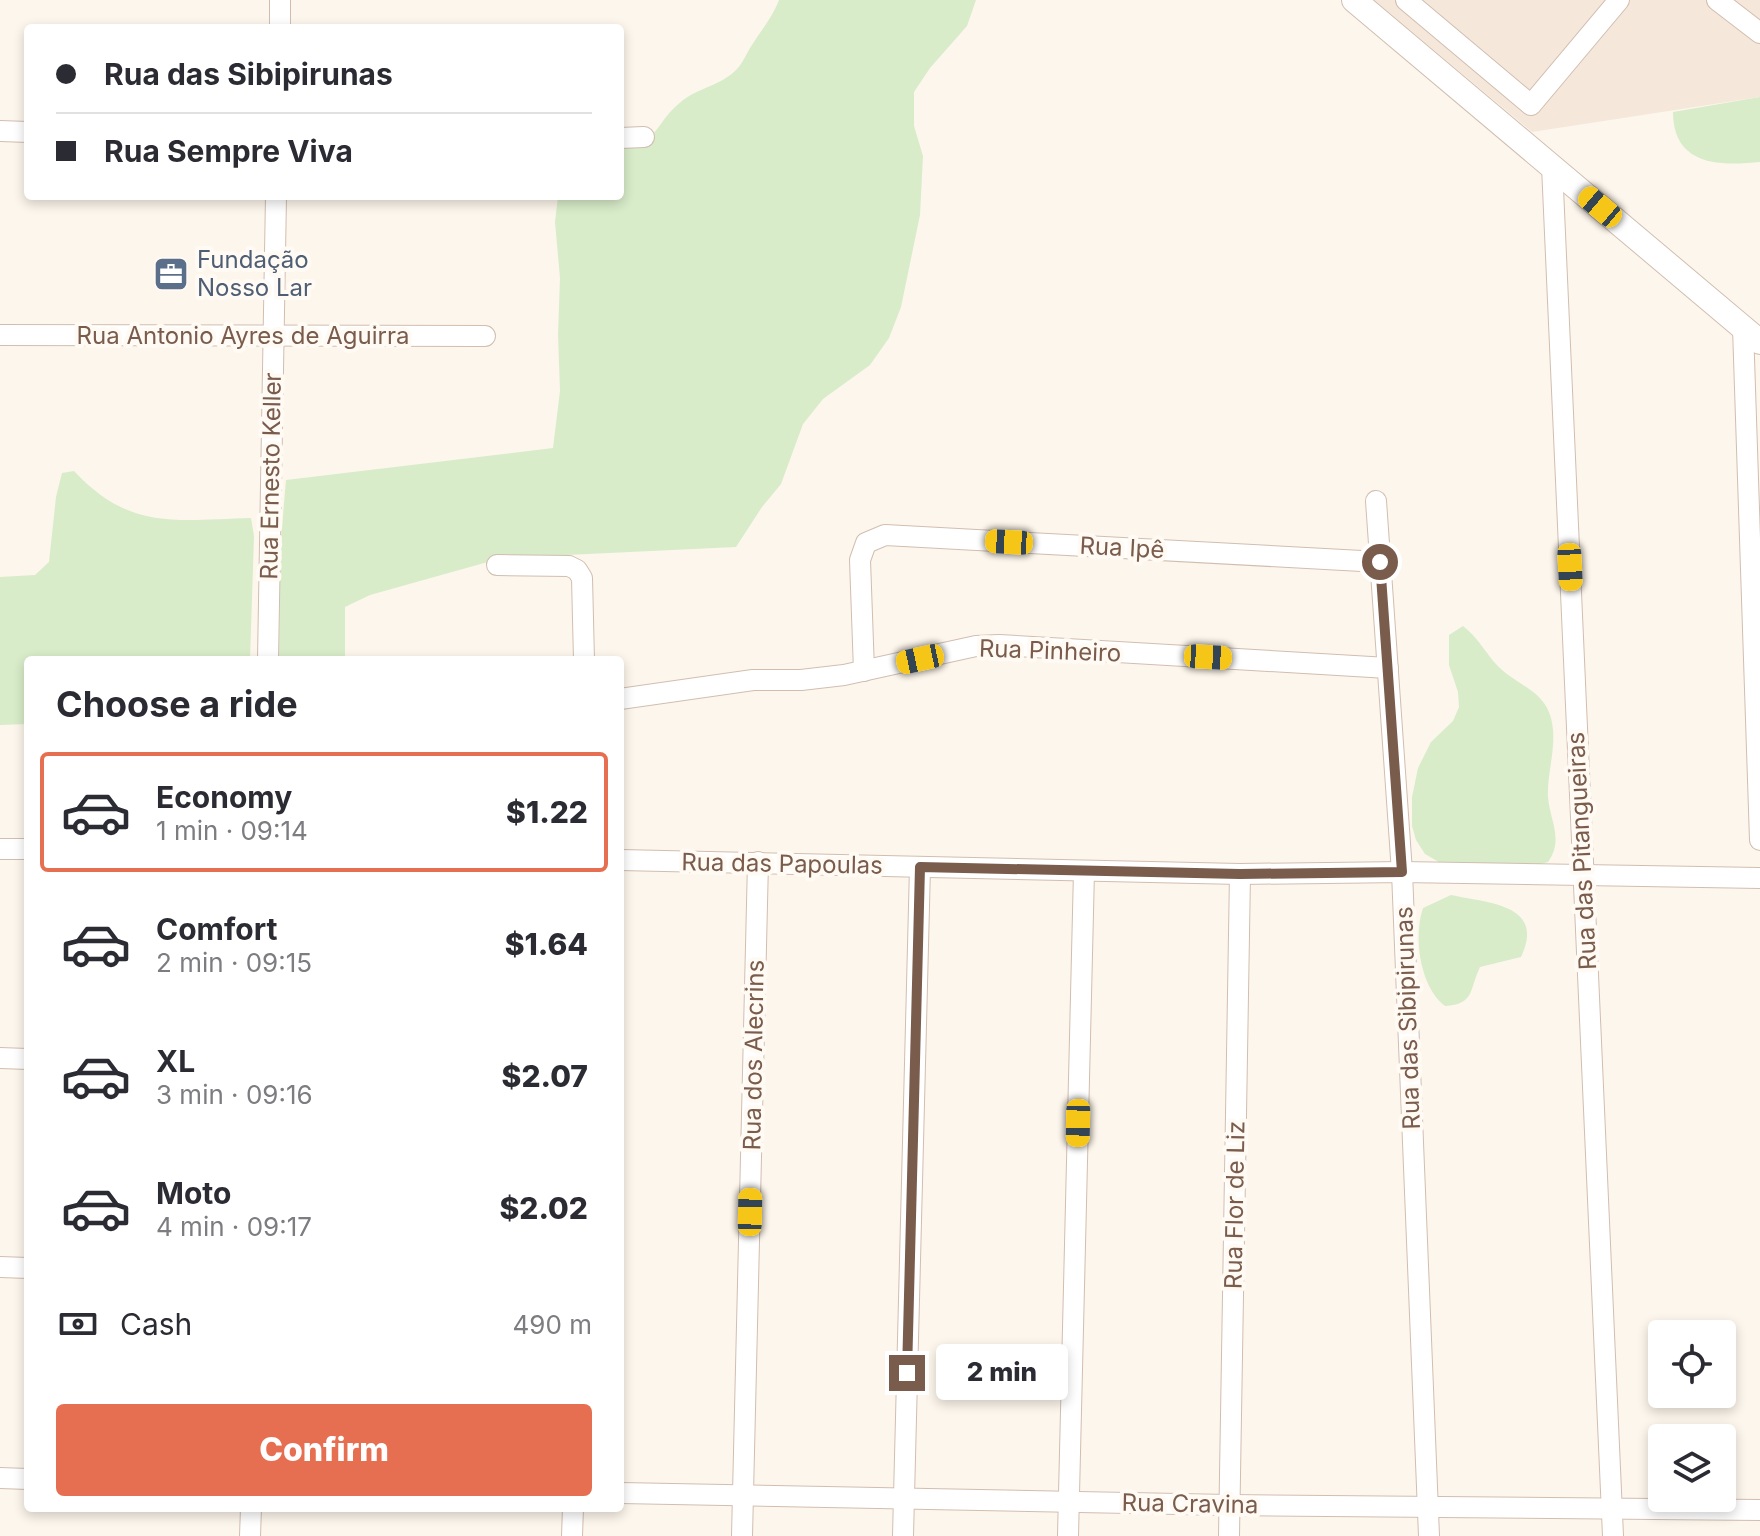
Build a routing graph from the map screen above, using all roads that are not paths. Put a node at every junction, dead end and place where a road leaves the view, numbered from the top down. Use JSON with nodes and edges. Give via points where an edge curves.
{"nodes":[{"id":1,"x":280,"y":0,"type":"edge"},
{"id":2,"x":1354,"y":0,"type":"edge"},
{"id":3,"x":1406,"y":0,"type":"edge"},
{"id":4,"x":1619,"y":0,"type":"edge"},
{"id":5,"x":1717,"y":0,"type":"edge"},
{"id":6,"x":280,"y":24,"type":"edge"},
{"id":7,"x":1759,"y":29,"type":"edge"},
{"id":8,"x":0,"y":131,"type":"edge"},
{"id":9,"x":24,"y":132,"type":"edge"},
{"id":10,"x":644,"y":137,"type":"dead end"},
{"id":11,"x":624,"y":138,"type":"edge"},
{"id":12,"x":1552,"y":166,"type":"junction"},
{"id":13,"x":276,"y":200,"type":"edge"},
{"id":14,"x":0,"y":335,"type":"edge"},
{"id":15,"x":1752,"y":335,"type":"edge"},
{"id":16,"x":273,"y":336,"type":"junction"},
{"id":17,"x":485,"y":336,"type":"dead end"},
{"id":18,"x":1376,"y":501,"type":"dead end"},
{"id":19,"x":1380,"y":562,"type":"junction"},
{"id":20,"x":497,"y":565,"type":"dead end"},
{"id":21,"x":268,"y":656,"type":"edge"},
{"id":22,"x":584,"y":656,"type":"edge"},
{"id":23,"x":1388,"y":668,"type":"junction"},
{"id":24,"x":864,"y":671,"type":"junction"},
{"id":25,"x":624,"y":698,"type":"edge"},
{"id":26,"x":1760,"y":840,"type":"edge"},
{"id":27,"x":0,"y":849,"type":"edge"},
{"id":28,"x":24,"y":849,"type":"edge"},
{"id":29,"x":624,"y":860,"type":"edge"},
{"id":30,"x":758,"y":862,"type":"junction"},
{"id":31,"x":920,"y":867,"type":"junction"},
{"id":32,"x":1084,"y":871,"type":"junction"},
{"id":33,"x":1402,"y":872,"type":"junction"},
{"id":34,"x":1240,"y":874,"type":"junction"},
{"id":35,"x":1583,"y":876,"type":"junction"},
{"id":36,"x":1760,"y":878,"type":"edge"},
{"id":37,"x":0,"y":1058,"type":"edge"},
{"id":38,"x":24,"y":1059,"type":"edge"},
{"id":39,"x":0,"y":1267,"type":"edge"},
{"id":40,"x":24,"y":1268,"type":"edge"},
{"id":41,"x":0,"y":1478,"type":"edge"},
{"id":42,"x":24,"y":1479,"type":"edge"},
{"id":43,"x":624,"y":1493,"type":"edge"},
{"id":44,"x":742,"y":1497,"type":"junction"},
{"id":45,"x":904,"y":1500,"type":"junction"},
{"id":46,"x":1069,"y":1501,"type":"junction"},
{"id":47,"x":1229,"y":1505,"type":"junction"},
{"id":48,"x":1428,"y":1506,"type":"junction"},
{"id":49,"x":1612,"y":1507,"type":"junction"},
{"id":50,"x":1760,"y":1510,"type":"edge"},
{"id":51,"x":251,"y":1512,"type":"edge"},
{"id":52,"x":573,"y":1512,"type":"edge"},
{"id":53,"x":250,"y":1536,"type":"edge"},
{"id":54,"x":572,"y":1536,"type":"edge"},
{"id":55,"x":742,"y":1536,"type":"edge"},
{"id":56,"x":903,"y":1536,"type":"edge"},
{"id":57,"x":1068,"y":1536,"type":"edge"},
{"id":58,"x":1229,"y":1536,"type":"edge"},
{"id":59,"x":1429,"y":1536,"type":"edge"},
{"id":60,"x":1613,"y":1536,"type":"edge"}],
"edges":[{"from":1,"to":6,"type":"street"},
{"from":2,"to":12,"type":"street"},
{"from":3,"to":4,"type":"street","via":[[1531,105]]},
{"from":5,"to":7,"type":"street"},
{"from":8,"to":9,"type":"street"},
{"from":10,"to":11,"type":"street"},
{"from":12,"to":15,"type":"street"},
{"from":12,"to":35,"type":"street","name":"Rua das Pitangueiras"},
{"from":13,"to":16,"type":"street","name":"Rua Ernesto Keller"},
{"from":14,"to":16,"type":"street","name":"Rua Antonio Ayres de Aguirra"},
{"from":15,"to":26,"type":"street"},
{"from":16,"to":17,"type":"street","name":"Rua Antonio Ayres de Aguirra"},
{"from":16,"to":21,"type":"street","name":"Rua Ernesto Keller"},
{"from":18,"to":19,"type":"street","name":"Rua das Sibipirunas"},
{"from":19,"to":23,"type":"street","name":"Rua das Sibipirunas"},
{"from":19,"to":24,"type":"street","name":"Rua Ipê","via":[[885,535],[866,543],[860,560]]},
{"from":20,"to":22,"type":"street","via":[[577,570],[582,578]]},
{"from":23,"to":24,"type":"street","name":"Rua Pinheiro","via":[[999,645]]},
{"from":23,"to":33,"type":"street","name":"Rua das Sibipirunas"},
{"from":24,"to":25,"type":"street","name":"Rua Pinheiro"},
{"from":27,"to":28,"type":"street"},
{"from":29,"to":30,"type":"street","name":"Rua das Papoulas"},
{"from":30,"to":31,"type":"street","name":"Rua das Papoulas"},
{"from":30,"to":44,"type":"street","name":"Rua dos Alecrins"},
{"from":31,"to":32,"type":"street","name":"Rua das Papoulas"},
{"from":31,"to":45,"type":"street"},
{"from":32,"to":34,"type":"street","name":"Rua das Papoulas"},
{"from":32,"to":46,"type":"street"},
{"from":33,"to":34,"type":"street","name":"Rua das Papoulas"},
{"from":33,"to":35,"type":"street","name":"Rua das Papoulas"},
{"from":33,"to":48,"type":"street","name":"Rua das Sibipirunas"},
{"from":34,"to":47,"type":"street","name":"Rua Flor de Liz"},
{"from":35,"to":36,"type":"street","name":"Rua das Papoulas"},
{"from":35,"to":49,"type":"street","name":"Rua das Pitangueiras"},
{"from":37,"to":38,"type":"street"},
{"from":39,"to":40,"type":"street"},
{"from":41,"to":42,"type":"street"},
{"from":43,"to":44,"type":"street","name":"Rua Cravina"},
{"from":44,"to":45,"type":"street","name":"Rua Cravina"},
{"from":44,"to":55,"type":"street","name":"Rua dos Alecrins"},
{"from":45,"to":46,"type":"street","name":"Rua Cravina"},
{"from":45,"to":56,"type":"street"},
{"from":46,"to":47,"type":"street","name":"Rua Cravina"},
{"from":46,"to":57,"type":"street"},
{"from":47,"to":48,"type":"street","name":"Rua Cravina"},
{"from":47,"to":58,"type":"street","name":"Rua Flor de Liz"},
{"from":48,"to":49,"type":"street","name":"Rua Cravina"},
{"from":48,"to":59,"type":"street","name":"Rua das Sibipirunas"},
{"from":49,"to":50,"type":"street","name":"Rua Cravina"},
{"from":49,"to":60,"type":"street","name":"Rua das Pitangueiras"},
{"from":51,"to":53,"type":"street"},
{"from":52,"to":54,"type":"street"}]}
